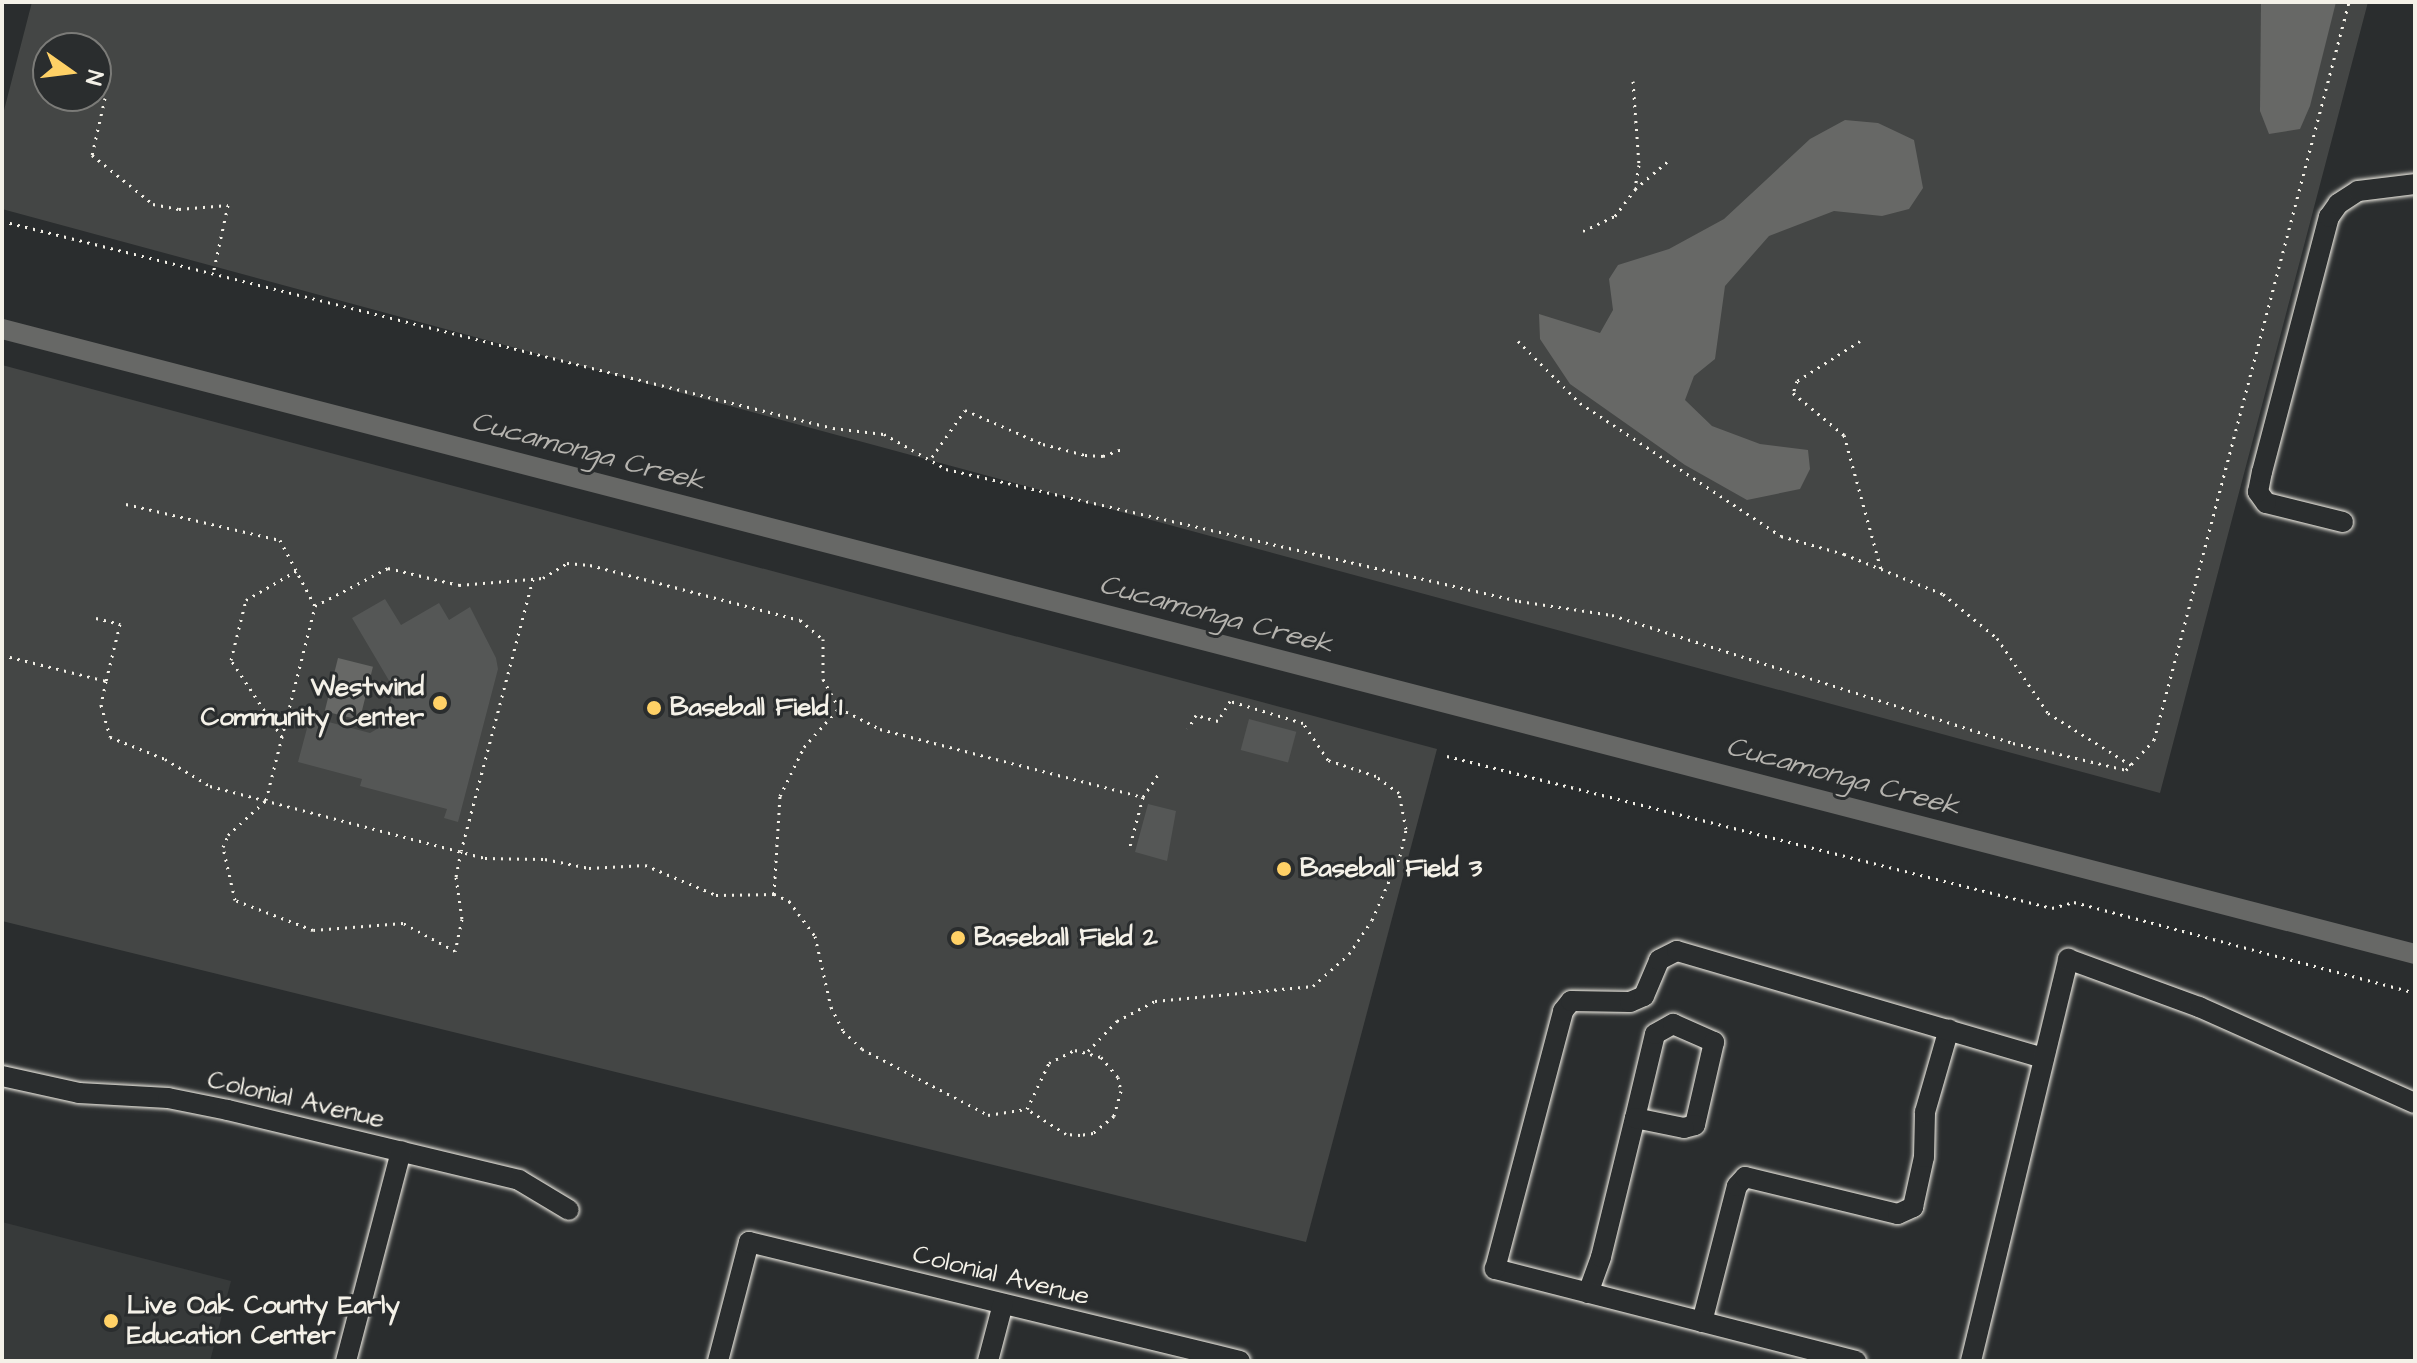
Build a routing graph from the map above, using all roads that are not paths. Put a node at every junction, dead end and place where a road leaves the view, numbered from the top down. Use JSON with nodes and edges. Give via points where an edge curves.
{"nodes":[{"id":1,"x":2415,"y":184,"type":"edge"},
{"id":2,"x":2343,"y":522,"type":"dead end"},
{"id":3,"x":1949,"y":1029,"type":"junction"},
{"id":4,"x":2044,"y":1058,"type":"junction"},
{"id":5,"x":2,"y":1076,"type":"edge"},
{"id":6,"x":2415,"y":1103,"type":"edge"},
{"id":7,"x":1635,"y":1118,"type":"junction"},
{"id":8,"x":401,"y":1151,"type":"junction"},
{"id":9,"x":569,"y":1210,"type":"dead end"},
{"id":10,"x":1588,"y":1293,"type":"junction"},
{"id":11,"x":1003,"y":1304,"type":"junction"},
{"id":12,"x":1702,"y":1322,"type":"junction"},
{"id":13,"x":346,"y":1361,"type":"edge"},
{"id":14,"x":718,"y":1361,"type":"edge"},
{"id":15,"x":988,"y":1361,"type":"edge"},
{"id":16,"x":1240,"y":1361,"type":"edge"},
{"id":17,"x":1856,"y":1361,"type":"edge"},
{"id":18,"x":1971,"y":1361,"type":"edge"}],
"edges":[{"from":1,"to":2,"type":"street","via":[[2358,191],[2329,217],[2262,472],[2258,492],[2266,503]]},
{"from":3,"to":4,"type":"street"},
{"from":3,"to":10,"type":"street","via":[[1677,951],[1659,960],[1644,996],[1630,1002],[1571,1001],[1563,1011],[1495,1269]]},
{"from":3,"to":12,"type":"street","via":[[1925,1112],[1924,1157],[1913,1207],[1898,1214],[1745,1177],[1737,1186]]},
{"from":4,"to":6,"type":"street","via":[[2068,959],[2199,1007]]},
{"from":4,"to":18,"type":"street"},
{"from":5,"to":8,"type":"street","name":"Colonial Avenue","via":[[79,1093],[213,1107]]},
{"from":7,"to":7,"type":"street","via":[[1655,1034],[1662,1026],[1673,1024],[1714,1042],[1695,1125],[1684,1128]]},
{"from":7,"to":10,"type":"street"},
{"from":8,"to":9,"type":"street","name":"Colonial Avenue","via":[[519,1180]]},
{"from":8,"to":13,"type":"street"},
{"from":10,"to":12,"type":"street"},
{"from":11,"to":14,"type":"street","name":"Colonial Avenue","via":[[749,1242]]},
{"from":11,"to":15,"type":"street"},
{"from":11,"to":16,"type":"street","name":"Colonial Avenue"},
{"from":12,"to":17,"type":"street"}]}
